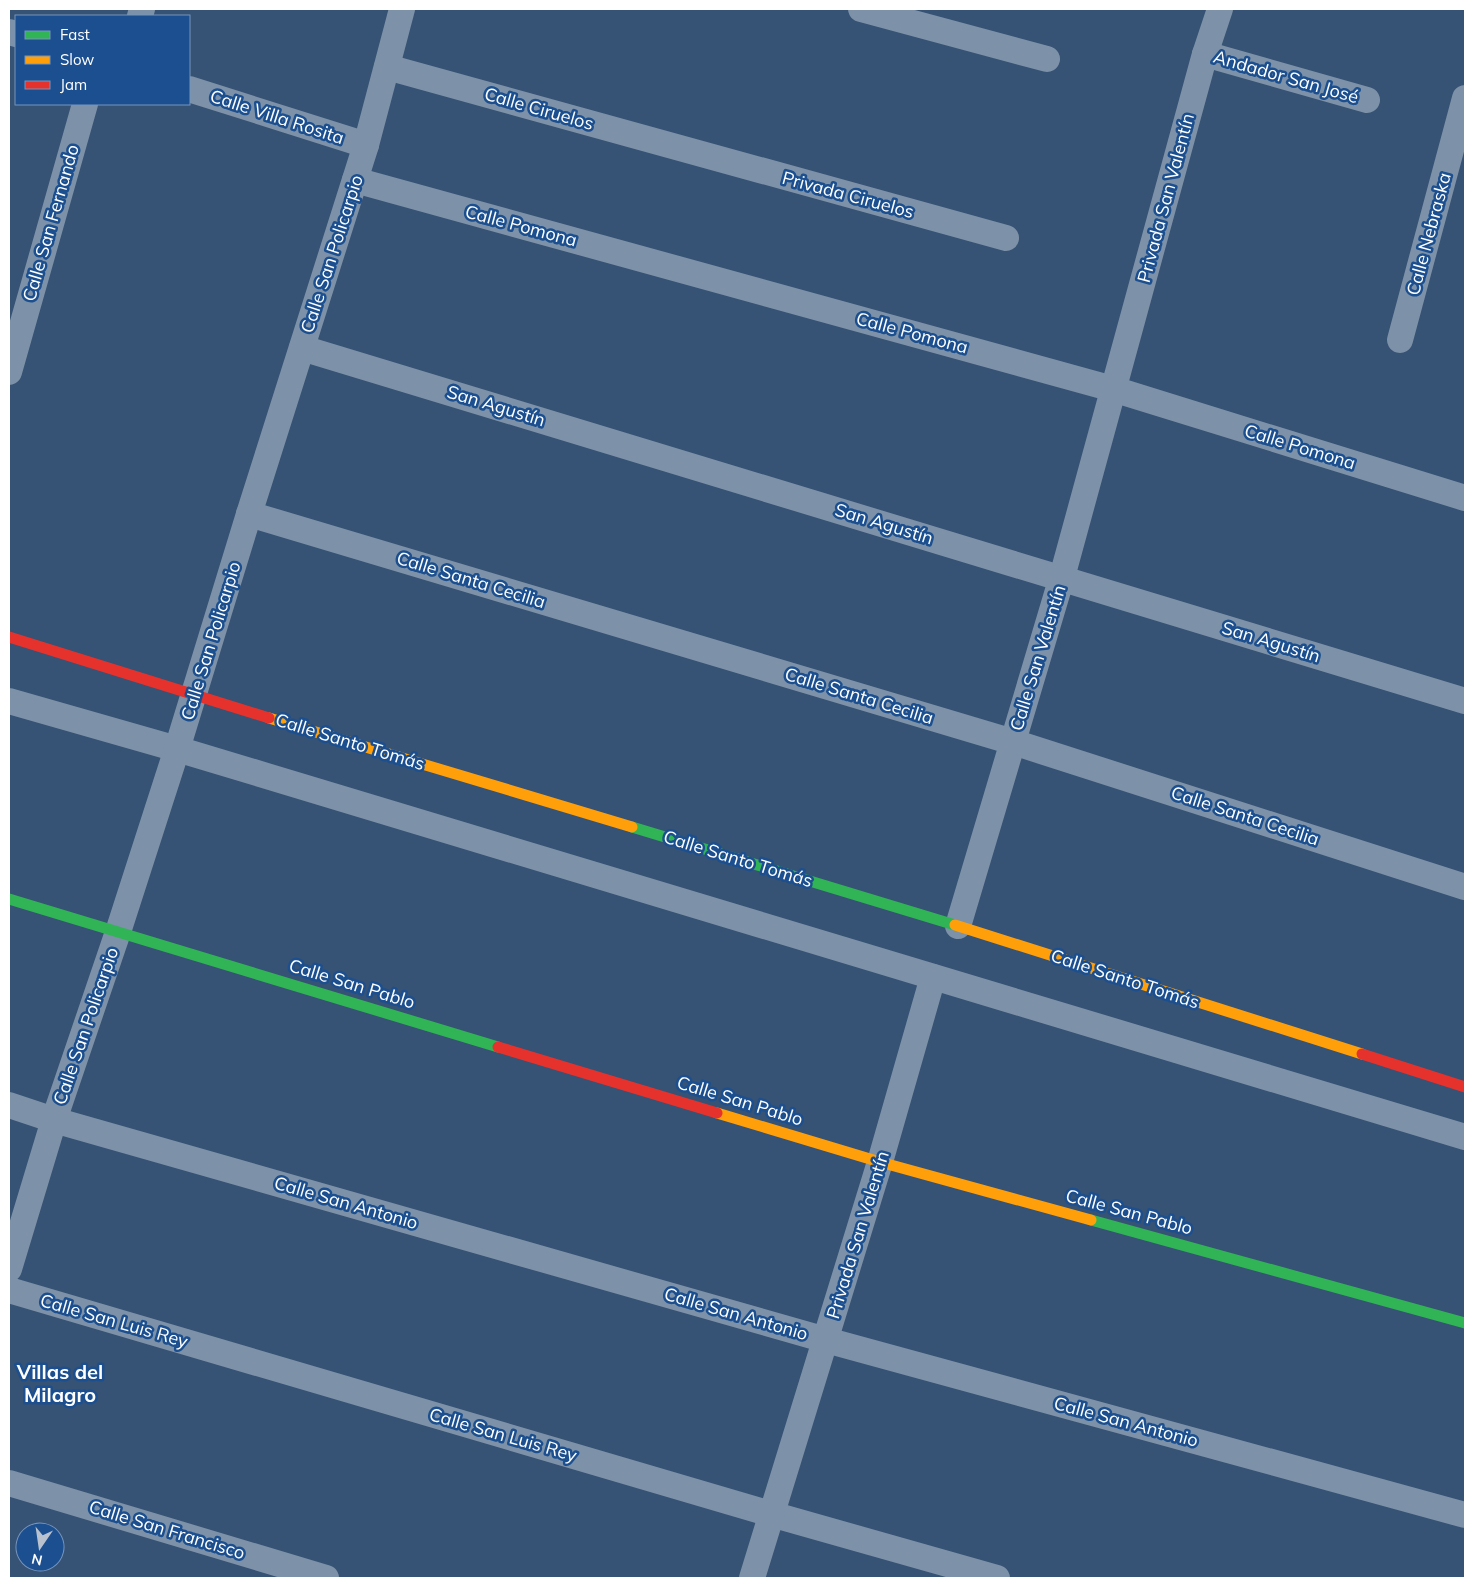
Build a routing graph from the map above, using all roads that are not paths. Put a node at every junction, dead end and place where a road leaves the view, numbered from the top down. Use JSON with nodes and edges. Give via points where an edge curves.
{"nodes":[{"id":1,"x":402,"y":9,"type":"edge"},
{"id":2,"x":861,"y":9,"type":"edge"},
{"id":3,"x":1220,"y":9,"type":"edge"},
{"id":4,"x":1206,"y":54,"type":"junction"},
{"id":5,"x":1046,"y":59,"type":"dead end"},
{"id":6,"x":387,"y":67,"type":"junction"},
{"id":7,"x":190,"y":89,"type":"edge"},
{"id":8,"x":1465,"y":98,"type":"edge"},
{"id":9,"x":1367,"y":100,"type":"dead end"},
{"id":10,"x":85,"y":105,"type":"edge"},
{"id":11,"x":366,"y":145,"type":"junction"},
{"id":12,"x":690,"y":151,"type":"joint"},
{"id":13,"x":355,"y":180,"type":"junction"},
{"id":14,"x":1006,"y":238,"type":"dead end"},
{"id":15,"x":1400,"y":340,"type":"dead end"},
{"id":16,"x":302,"y":348,"type":"junction"},
{"id":17,"x":9,"y":372,"type":"edge"},
{"id":18,"x":1113,"y":389,"type":"junction"},
{"id":19,"x":1465,"y":498,"type":"edge"},
{"id":20,"x":249,"y":514,"type":"junction"},
{"id":21,"x":1062,"y":578,"type":"junction"},
{"id":22,"x":9,"y":637,"type":"edge"},
{"id":23,"x":194,"y":695,"type":"junction"},
{"id":24,"x":9,"y":701,"type":"edge"},
{"id":25,"x":1465,"y":701,"type":"edge"},
{"id":26,"x":1013,"y":742,"type":"junction"},
{"id":27,"x":177,"y":749,"type":"junction"},
{"id":28,"x":1465,"y":887,"type":"edge"},
{"id":29,"x":9,"y":899,"type":"edge"},
{"id":30,"x":958,"y":926,"type":"junction"},
{"id":31,"x":118,"y":932,"type":"junction"},
{"id":32,"x":933,"y":976,"type":"junction"},
{"id":33,"x":1465,"y":1087,"type":"edge"},
{"id":34,"x":9,"y":1105,"type":"edge"},
{"id":35,"x":54,"y":1120,"type":"junction"},
{"id":36,"x":1465,"y":1137,"type":"edge"},
{"id":37,"x":880,"y":1162,"type":"junction"},
{"id":38,"x":9,"y":1269,"type":"edge"},
{"id":39,"x":9,"y":1290,"type":"edge"},
{"id":40,"x":1465,"y":1323,"type":"edge"},
{"id":41,"x":826,"y":1340,"type":"junction"},
{"id":42,"x":9,"y":1483,"type":"edge"},
{"id":43,"x":771,"y":1514,"type":"junction"},
{"id":44,"x":1465,"y":1515,"type":"edge"},
{"id":45,"x":326,"y":1578,"type":"edge"},
{"id":46,"x":752,"y":1578,"type":"edge"},
{"id":47,"x":997,"y":1578,"type":"edge"}],
"edges":[{"from":1,"to":6,"type":"street","name":"Calle San Policarpio"},
{"from":2,"to":5,"type":"street"},
{"from":3,"to":4,"type":"street","name":"Privada San Valentín"},
{"from":4,"to":9,"type":"street","name":"Andador San José"},
{"from":4,"to":18,"type":"street","name":"Privada San Valentín"},
{"from":6,"to":11,"type":"street","name":"Calle San Policarpio"},
{"from":6,"to":12,"type":"street","name":"Calle Ciruelos"},
{"from":7,"to":11,"type":"street","name":"Calle Villa Rosita"},
{"from":8,"to":15,"type":"street","name":"Calle Nebraska"},
{"from":10,"to":17,"type":"street","name":"Calle San Fernando"},
{"from":11,"to":13,"type":"street","name":"Calle San Policarpio"},
{"from":12,"to":14,"type":"street","name":"Privada Ciruelos"},
{"from":13,"to":16,"type":"street","name":"Calle San Policarpio"},
{"from":13,"to":18,"type":"street","name":"Calle Pomona"},
{"from":16,"to":20,"type":"street","name":"Calle San Policarpio"},
{"from":16,"to":21,"type":"street","name":"San Agustín"},
{"from":18,"to":19,"type":"street","name":"Calle Pomona"},
{"from":18,"to":21,"type":"street","name":"Calle San Valentín"},
{"from":20,"to":23,"type":"street","name":"Calle San Policarpio"},
{"from":20,"to":26,"type":"street","name":"Calle Santa Cecilia"},
{"from":21,"to":25,"type":"street","name":"San Agustín"},
{"from":21,"to":26,"type":"street","name":"Calle San Valentín"},
{"from":22,"to":23,"type":"street","name":"Calle Santo Tomás"},
{"from":23,"to":27,"type":"street","name":"Calle San Policarpio"},
{"from":23,"to":30,"type":"street","name":"Calle Santo Tomás"},
{"from":24,"to":27,"type":"street"},
{"from":26,"to":28,"type":"street","name":"Calle Santa Cecilia"},
{"from":26,"to":30,"type":"street","name":"Calle San Valentín"},
{"from":27,"to":31,"type":"street","name":"Calle San Policarpio"},
{"from":27,"to":32,"type":"street"},
{"from":29,"to":31,"type":"street","name":"Calle San Pablo"},
{"from":30,"to":33,"type":"street","name":"Calle Santo Tomás"},
{"from":31,"to":35,"type":"street","name":"Calle San Policarpio"},
{"from":31,"to":37,"type":"street","name":"Calle San Pablo"},
{"from":32,"to":36,"type":"street"},
{"from":32,"to":37,"type":"street","name":"Privada San Valentín"},
{"from":34,"to":35,"type":"street","name":"Calle San Antonio"},
{"from":35,"to":38,"type":"street","name":"Calle San Policarpio"},
{"from":35,"to":41,"type":"street","name":"Calle San Antonio"},
{"from":37,"to":40,"type":"street","name":"Calle San Pablo"},
{"from":37,"to":41,"type":"street","name":"Privada San Valentín"},
{"from":39,"to":43,"type":"street","name":"Calle San Luis Rey"},
{"from":41,"to":43,"type":"street","name":"Privada San Valentín"},
{"from":41,"to":44,"type":"street","name":"Calle San Antonio"},
{"from":42,"to":45,"type":"street","name":"Calle San Francisco"},
{"from":43,"to":46,"type":"street","name":"Privada San Valentín"},
{"from":43,"to":47,"type":"street","name":"Calle San Luis Rey"}]}
